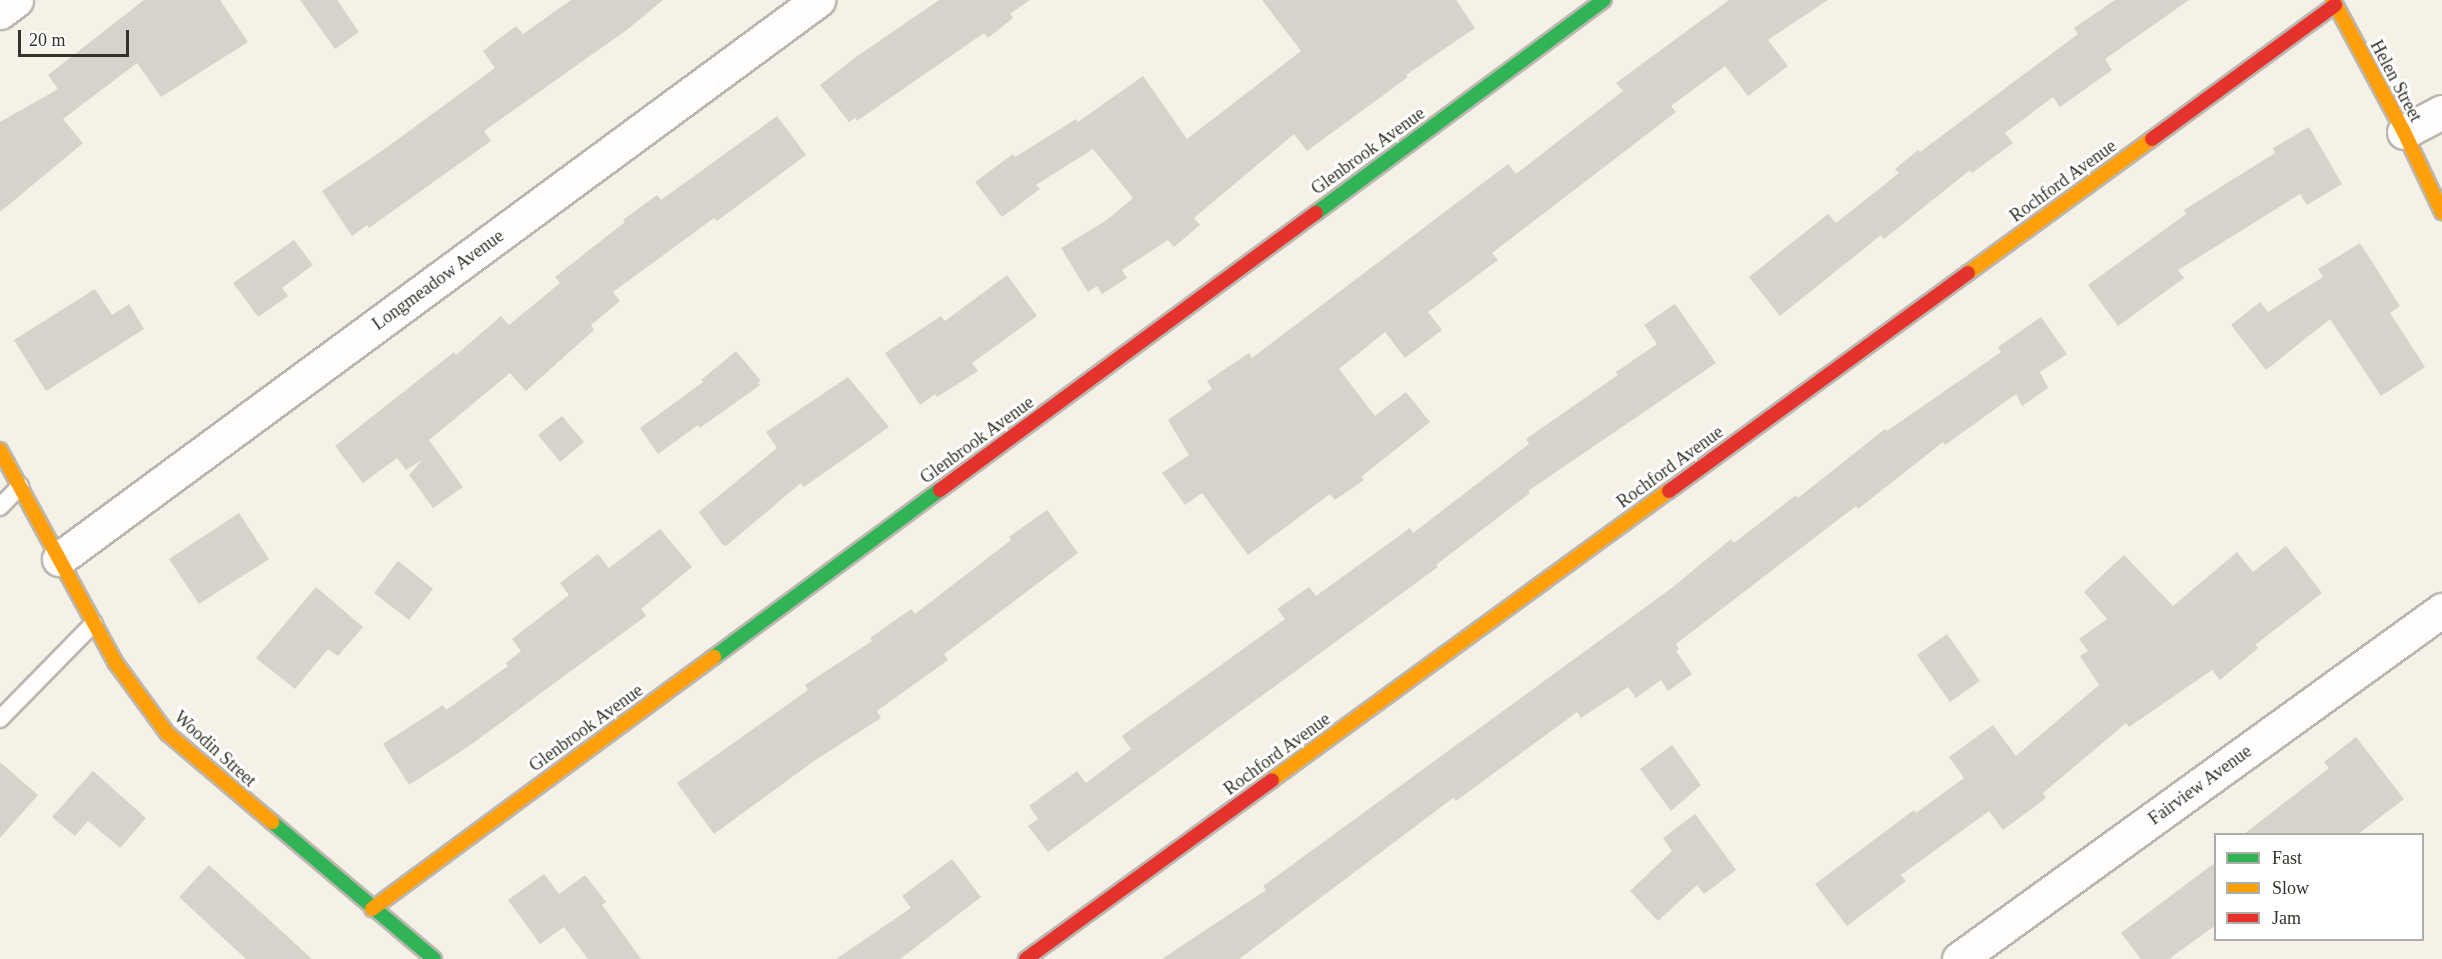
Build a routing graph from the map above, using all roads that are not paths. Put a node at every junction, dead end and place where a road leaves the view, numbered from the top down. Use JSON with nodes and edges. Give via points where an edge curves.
{"nodes":[{"id":1,"x":16,"y":0,"type":"edge"},
{"id":2,"x":818,"y":0,"type":"edge"},
{"id":3,"x":1604,"y":0,"type":"edge"},
{"id":4,"x":2334,"y":2,"type":"edge"},
{"id":5,"x":0,"y":12,"type":"edge"},
{"id":6,"x":2442,"y":112,"type":"edge"},
{"id":7,"x":2404,"y":132,"type":"junction"},
{"id":8,"x":2442,"y":212,"type":"edge"},
{"id":9,"x":0,"y":450,"type":"edge"},
{"id":10,"x":20,"y":486,"type":"junction"},
{"id":11,"x":0,"y":507,"type":"edge"},
{"id":12,"x":58,"y":559,"type":"junction"},
{"id":13,"x":2442,"y":610,"type":"edge"},
{"id":14,"x":94,"y":623,"type":"junction"},
{"id":15,"x":0,"y":719,"type":"edge"},
{"id":16,"x":372,"y":909,"type":"junction"},
{"id":17,"x":434,"y":959,"type":"edge"},
{"id":18,"x":1026,"y":959,"type":"edge"},
{"id":19,"x":1959,"y":959,"type":"edge"}],
"edges":[{"from":1,"to":5,"type":"street"},
{"from":2,"to":12,"type":"street","name":"Longmeadow Avenue"},
{"from":3,"to":16,"type":"street","name":"Glenbrook Avenue"},
{"from":4,"to":7,"type":"street","name":"Helen Street"},
{"from":4,"to":18,"type":"street","name":"Rochford Avenue"},
{"from":6,"to":7,"type":"street"},
{"from":7,"to":8,"type":"street","name":"Helen Street"},
{"from":9,"to":10,"type":"street","name":"Woodin Street"},
{"from":10,"to":11,"type":"lane"},
{"from":10,"to":12,"type":"street","name":"Woodin Street"},
{"from":12,"to":14,"type":"street","name":"Woodin Street"},
{"from":13,"to":19,"type":"street","name":"Fairview Avenue"},
{"from":14,"to":15,"type":"lane"},
{"from":14,"to":16,"type":"street","name":"Woodin Street","via":[[115,662],[166,733]]},
{"from":16,"to":17,"type":"street","name":"Woodin Street"}]}
